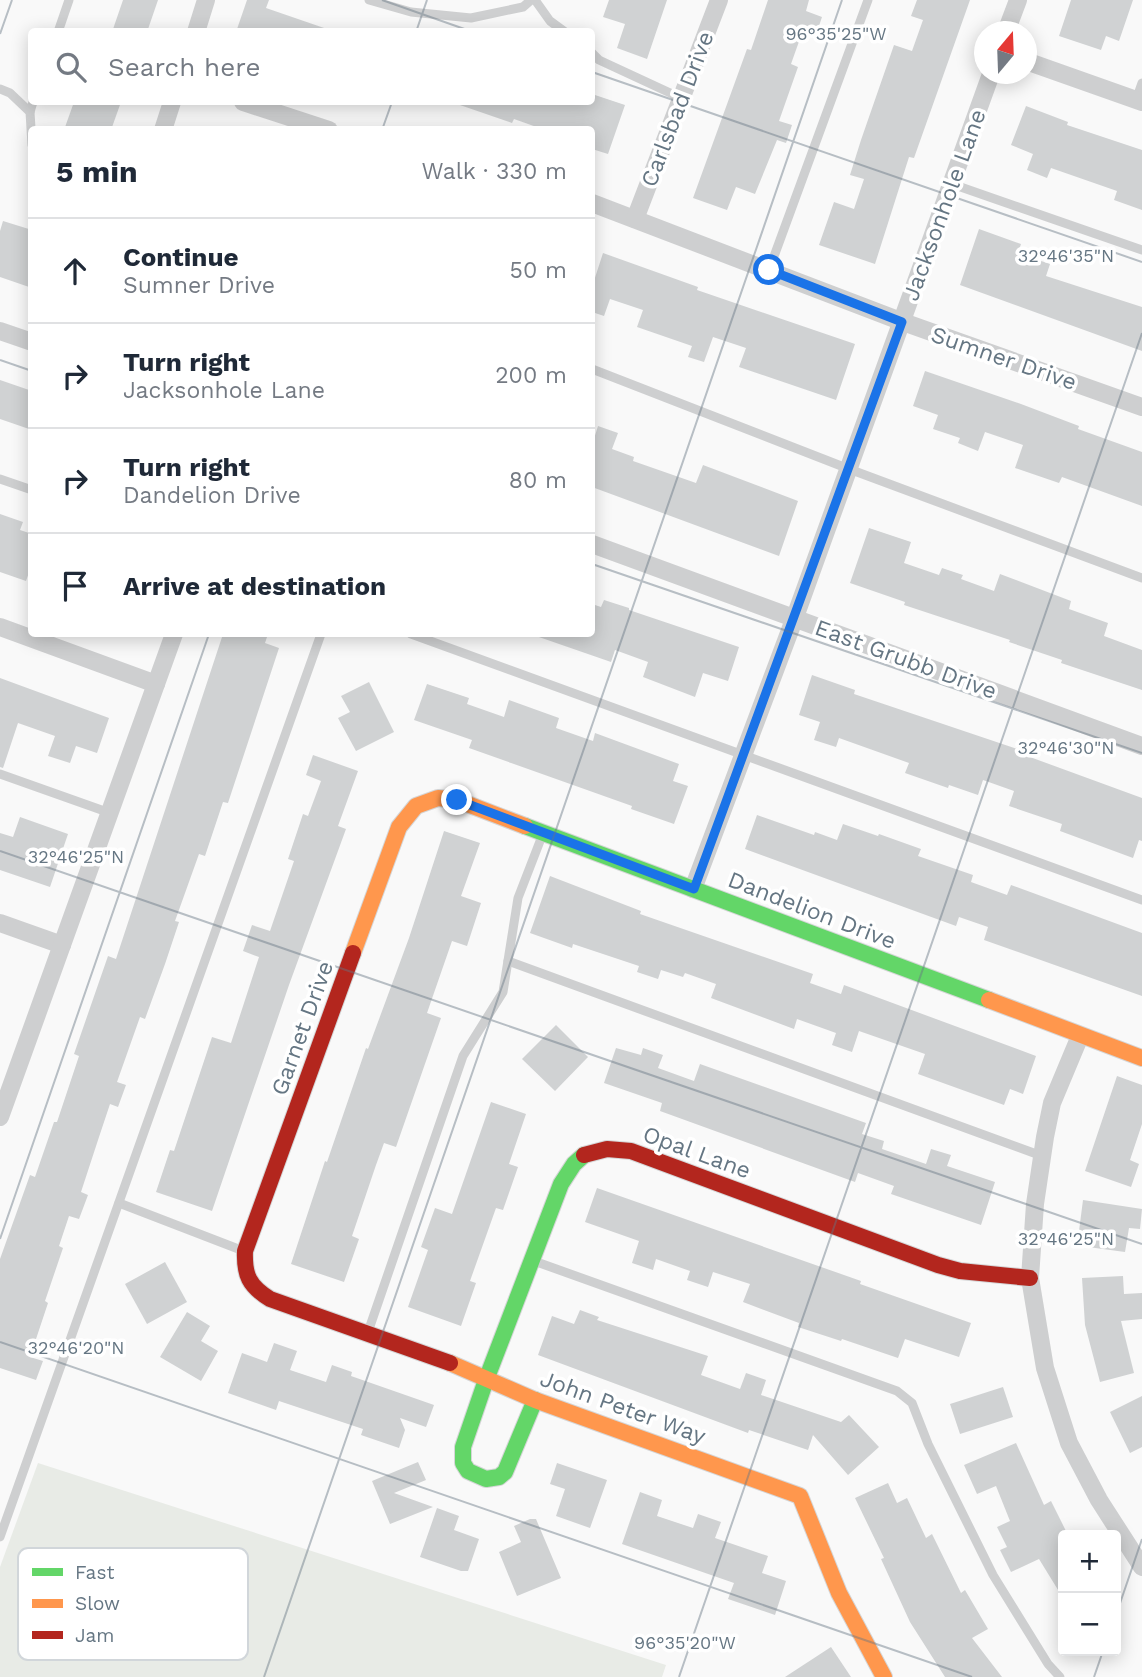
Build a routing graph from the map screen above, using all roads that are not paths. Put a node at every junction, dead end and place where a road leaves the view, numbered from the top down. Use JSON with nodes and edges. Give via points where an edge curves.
{"nodes":[{"id":1,"x":69,"y":0,"type":"edge"},
{"id":2,"x":206,"y":0,"type":"edge"},
{"id":3,"x":369,"y":0,"type":"edge"},
{"id":4,"x":533,"y":0,"type":"edge"},
{"id":5,"x":719,"y":0,"type":"edge"},
{"id":6,"x":868,"y":0,"type":"edge"},
{"id":7,"x":1018,"y":0,"type":"edge"},
{"id":8,"x":1010,"y":21,"type":"edge"},
{"id":9,"x":59,"y":28,"type":"edge"},
{"id":10,"x":196,"y":28,"type":"edge"},
{"id":11,"x":560,"y":28,"type":"edge"},
{"id":12,"x":595,"y":55,"type":"edge"},
{"id":13,"x":1037,"y":64,"type":"edge"},
{"id":14,"x":987,"y":84,"type":"edge"},
{"id":15,"x":0,"y":89,"type":"edge"},
{"id":16,"x":1140,"y":95,"type":"edge"},
{"id":17,"x":681,"y":97,"type":"junction"},
{"id":18,"x":32,"y":105,"type":"edge"},
{"id":19,"x":171,"y":105,"type":"edge"},
{"id":20,"x":252,"y":105,"type":"edge"},
{"id":21,"x":30,"y":112,"type":"junction"},
{"id":22,"x":31,"y":126,"type":"edge"},
{"id":23,"x":164,"y":126,"type":"edge"},
{"id":24,"x":317,"y":126,"type":"edge"},
{"id":25,"x":952,"y":184,"type":"junction"},
{"id":26,"x":595,"y":204,"type":"edge"},
{"id":27,"x":635,"y":219,"type":"junction"},
{"id":28,"x":1142,"y":250,"type":"edge"},
{"id":29,"x":769,"y":270,"type":"junction"},
{"id":30,"x":902,"y":322,"type":"junction"},
{"id":31,"x":0,"y":331,"type":"edge"},
{"id":32,"x":28,"y":341,"type":"edge"},
{"id":33,"x":595,"y":370,"type":"edge"},
{"id":34,"x":1142,"y":407,"type":"edge"},
{"id":35,"x":849,"y":469,"type":"junction"},
{"id":36,"x":0,"y":479,"type":"edge"},
{"id":37,"x":28,"y":489,"type":"edge"},
{"id":38,"x":595,"y":545,"type":"edge"},
{"id":39,"x":1142,"y":578,"type":"edge"},
{"id":40,"x":795,"y":617,"type":"junction"},
{"id":41,"x":0,"y":627,"type":"edge"},
{"id":42,"x":173,"y":637,"type":"edge"},
{"id":43,"x":320,"y":637,"type":"edge"},
{"id":44,"x":419,"y":637,"type":"edge"},
{"id":45,"x":156,"y":684,"type":"junction"},
{"id":46,"x":1142,"y":746,"type":"edge"},
{"id":47,"x":743,"y":756,"type":"junction"},
{"id":48,"x":0,"y":774,"type":"edge"},
{"id":49,"x":425,"y":799,"type":"joint"},
{"id":50,"x":110,"y":813,"type":"junction"},
{"id":51,"x":543,"y":832,"type":"junction"},
{"id":52,"x":694,"y":889,"type":"junction"},
{"id":53,"x":1142,"y":900,"type":"edge"},
{"id":54,"x":0,"y":923,"type":"edge"},
{"id":55,"x":62,"y":945,"type":"junction"},
{"id":56,"x":508,"y":961,"type":"junction"},
{"id":57,"x":1080,"y":1036,"type":"junction"},
{"id":58,"x":1142,"y":1058,"type":"edge"},
{"id":59,"x":0,"y":1116,"type":"edge"},
{"id":60,"x":1042,"y":1156,"type":"junction"},
{"id":61,"x":119,"y":1203,"type":"junction"},
{"id":62,"x":245,"y":1251,"type":"junction"},
{"id":63,"x":532,"y":1260,"type":"junction"},
{"id":64,"x":1030,"y":1278,"type":"junction"},
{"id":65,"x":247,"y":1282,"type":"joint"},
{"id":66,"x":368,"y":1333,"type":"junction"},
{"id":67,"x":486,"y":1380,"type":"junction"},
{"id":68,"x":535,"y":1400,"type":"junction"},
{"id":69,"x":0,"y":1537,"type":"edge"},
{"id":70,"x":1142,"y":1567,"type":"edge"},
{"id":71,"x":884,"y":1677,"type":"edge"},
{"id":72,"x":1060,"y":1677,"type":"edge"}],
"edges":[{"from":1,"to":9,"type":"lane"},
{"from":2,"to":10,"type":"street"},
{"from":3,"to":4,"type":"lane","via":[[411,12],[471,18]]},
{"from":4,"to":11,"type":"lane"},
{"from":5,"to":17,"type":"street","name":"Carlsbad Drive"},
{"from":6,"to":29,"type":"lane"},
{"from":7,"to":8,"type":"street"},
{"from":12,"to":17,"type":"lane"},
{"from":13,"to":16,"type":"street"},
{"from":14,"to":25,"type":"street","name":"Jacksonhole Lane"},
{"from":15,"to":21,"type":"lane"},
{"from":17,"to":27,"type":"street","name":"Carlsbad Drive"},
{"from":18,"to":21,"type":"lane"},
{"from":19,"to":23,"type":"street"},
{"from":20,"to":24,"type":"street"},
{"from":21,"to":22,"type":"lane"},
{"from":25,"to":28,"type":"lane"},
{"from":25,"to":30,"type":"street","name":"Jacksonhole Lane"},
{"from":26,"to":27,"type":"street","name":"Sumner Drive"},
{"from":27,"to":29,"type":"street","name":"Sumner Drive"},
{"from":29,"to":30,"type":"street","name":"Sumner Drive"},
{"from":30,"to":34,"type":"street","name":"Sumner Drive"},
{"from":30,"to":35,"type":"street","name":"Jacksonhole Lane"},
{"from":31,"to":32,"type":"street"},
{"from":33,"to":35,"type":"lane"},
{"from":35,"to":39,"type":"lane"},
{"from":35,"to":40,"type":"street","name":"Jacksonhole Lane"},
{"from":36,"to":37,"type":"lane"},
{"from":38,"to":40,"type":"street","name":"East Grubb Drive"},
{"from":40,"to":46,"type":"street","name":"East Grubb Drive"},
{"from":40,"to":47,"type":"street","name":"Jacksonhole Lane"},
{"from":41,"to":45,"type":"street"},
{"from":42,"to":45,"type":"street"},
{"from":43,"to":61,"type":"lane"},
{"from":44,"to":47,"type":"lane"},
{"from":45,"to":50,"type":"street"},
{"from":47,"to":52,"type":"street","name":"Jacksonhole Lane"},
{"from":47,"to":53,"type":"lane"},
{"from":48,"to":50,"type":"lane"},
{"from":49,"to":51,"type":"street","name":"Dandelion Drive","via":[[457,800]]},
{"from":49,"to":62,"type":"street","name":"Garnet Drive","via":[[414,805],[399,827]]},
{"from":50,"to":55,"type":"street"},
{"from":51,"to":52,"type":"street","name":"Dandelion Drive"},
{"from":51,"to":56,"type":"lane","via":[[518,898]]},
{"from":52,"to":57,"type":"street","name":"Dandelion Drive"},
{"from":54,"to":55,"type":"street"},
{"from":55,"to":59,"type":"street"},
{"from":56,"to":60,"type":"lane"},
{"from":56,"to":66,"type":"lane","via":[[503,992],[463,1056]]},
{"from":57,"to":58,"type":"street","name":"Dandelion Drive"},
{"from":57,"to":60,"type":"street","via":[[1052,1103]]},
{"from":60,"to":64,"type":"street"},
{"from":61,"to":62,"type":"lane"},
{"from":61,"to":69,"type":"lane"},
{"from":62,"to":65,"type":"street","name":"Garnet Drive"},
{"from":63,"to":64,"type":"street","name":"Opal Lane","via":[[574,1160],[615,1149],[631,1151],[938,1265]]},
{"from":63,"to":67,"type":"street","name":"Opal Lane"},
{"from":63,"to":72,"type":"lane","via":[[897,1391],[912,1403],[993,1575]]},
{"from":64,"to":70,"type":"street","via":[[1045,1368],[1069,1443]]},
{"from":65,"to":66,"type":"street","name":"John Peter Way","via":[[270,1299]]},
{"from":66,"to":67,"type":"street","name":"John Peter Way"},
{"from":67,"to":68,"type":"street","name":"John Peter Way"},
{"from":67,"to":68,"type":"street","name":"Opal Lane","via":[[463,1447],[463,1463],[476,1476],[492,1479],[505,1472]]},
{"from":68,"to":71,"type":"street","name":"John Peter Way","via":[[800,1496],[839,1593]]}]}
